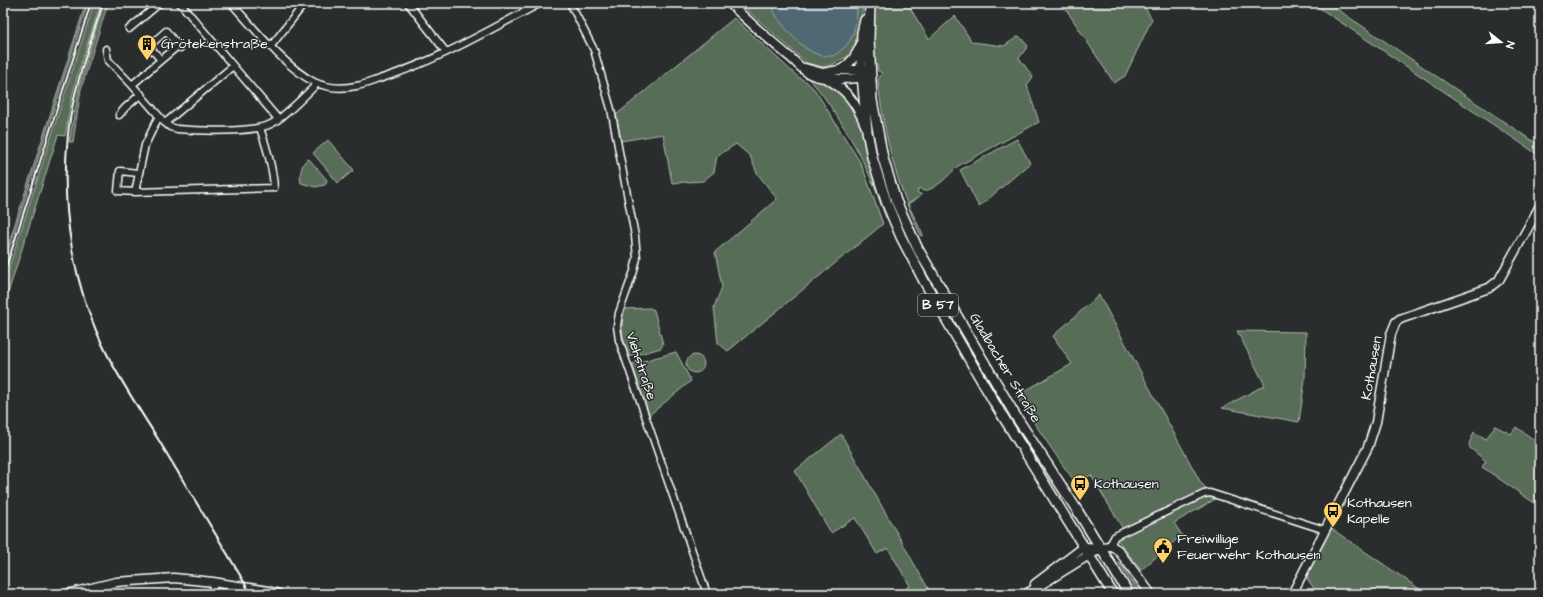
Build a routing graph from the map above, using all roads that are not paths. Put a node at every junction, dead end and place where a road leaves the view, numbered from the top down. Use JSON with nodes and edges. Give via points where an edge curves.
{"nodes":[{"id":1,"x":160,"y":3,"type":"edge"},
{"id":2,"x":180,"y":3,"type":"edge"},
{"id":3,"x":231,"y":3,"type":"edge"},
{"id":4,"x":305,"y":3,"type":"edge"},
{"id":5,"x":408,"y":3,"type":"edge"},
{"id":6,"x":540,"y":3,"type":"edge"},
{"id":7,"x":570,"y":3,"type":"edge"},
{"id":8,"x":730,"y":3,"type":"edge"},
{"id":9,"x":869,"y":3,"type":"edge"},
{"id":10,"x":129,"y":29,"type":"dead end"},
{"id":11,"x":862,"y":41,"type":"junction"},
{"id":12,"x":271,"y":46,"type":"junction"},
{"id":13,"x":106,"y":49,"type":"dead end"},
{"id":14,"x":446,"y":52,"type":"junction"},
{"id":15,"x":161,"y":60,"type":"junction"},
{"id":16,"x":233,"y":66,"type":"junction"},
{"id":17,"x":801,"y":67,"type":"junction"},
{"id":18,"x":839,"y":70,"type":"junction"},
{"id":19,"x":865,"y":74,"type":"junction"},
{"id":20,"x":822,"y":77,"type":"junction"},
{"id":21,"x":316,"y":83,"type":"junction"},
{"id":22,"x":132,"y":85,"type":"junction"},
{"id":23,"x":141,"y":94,"type":"junction"},
{"id":24,"x":119,"y":115,"type":"dead end"},
{"id":25,"x":160,"y":116,"type":"junction"},
{"id":26,"x":278,"y":119,"type":"junction"},
{"id":27,"x":165,"y":123,"type":"junction"},
{"id":28,"x":260,"y":128,"type":"junction"},
{"id":29,"x":867,"y":130,"type":"junction"},
{"id":30,"x":138,"y":173,"type":"junction"},
{"id":31,"x":135,"y":192,"type":"junction"},
{"id":32,"x":1540,"y":206,"type":"edge"},
{"id":33,"x":1325,"y":530,"type":"junction"},
{"id":34,"x":1084,"y":546,"type":"junction"},
{"id":35,"x":1106,"y":547,"type":"junction"},
{"id":36,"x":1090,"y":555,"type":"junction"},
{"id":37,"x":213,"y":582,"type":"junction"},
{"id":38,"x":66,"y":594,"type":"edge"},
{"id":39,"x":213,"y":594,"type":"edge"},
{"id":40,"x":279,"y":594,"type":"edge"},
{"id":41,"x":707,"y":594,"type":"edge"},
{"id":42,"x":1022,"y":594,"type":"edge"},
{"id":43,"x":1026,"y":594,"type":"edge"},
{"id":44,"x":1113,"y":594,"type":"edge"},
{"id":45,"x":1129,"y":594,"type":"edge"},
{"id":46,"x":1151,"y":594,"type":"edge"},
{"id":47,"x":1292,"y":594,"type":"edge"}],
"edges":[{"from":1,"to":10,"type":"street"},
{"from":2,"to":16,"type":"street"},
{"from":3,"to":12,"type":"street"},
{"from":4,"to":12,"type":"street"},
{"from":5,"to":14,"type":"street"},
{"from":6,"to":14,"type":"street"},
{"from":7,"to":41,"type":"street","name":"Viehstraße","via":[[594,50],[612,115],[635,236],[636,258],[619,313],[619,340]]},
{"from":8,"to":17,"type":"street"},
{"from":9,"to":11,"type":"main road","number":"B 57"},
{"from":9,"to":19,"type":"main road","number":"B 57","via":[[869,39]]},
{"from":11,"to":18,"type":"street","via":[[856,56],[846,67]]},
{"from":11,"to":19,"type":"main road","number":"B 57"},
{"from":12,"to":21,"type":"street","via":[[298,73]]},
{"from":13,"to":22,"type":"street","via":[[108,60]]},
{"from":14,"to":21,"type":"street","via":[[407,70],[356,86],[333,88]]},
{"from":15,"to":15,"type":"street","via":[[149,46],[166,32],[179,47]]},
{"from":15,"to":22,"type":"street"},
{"from":16,"to":26,"type":"street"},
{"from":16,"to":27,"type":"street"},
{"from":17,"to":18,"type":"street","via":[[823,73]]},
{"from":17,"to":20,"type":"street","via":[[809,74]]},
{"from":18,"to":19,"type":"street"},
{"from":19,"to":20,"type":"street","via":[[846,79]]},
{"from":19,"to":29,"type":"main road","number":"B 57"},
{"from":19,"to":35,"type":"main road","name":"Gladbacher Straße","number":"B 57","via":[[883,158],[896,201],[918,250],[1015,415]]},
{"from":20,"to":29,"type":"street","via":[[835,83],[846,93],[855,104]]},
{"from":21,"to":26,"type":"street"},
{"from":22,"to":23,"type":"street"},
{"from":23,"to":24,"type":"street"},
{"from":23,"to":25,"type":"street"},
{"from":25,"to":27,"type":"street"},
{"from":25,"to":30,"type":"street","via":[[145,145]]},
{"from":26,"to":28,"type":"street"},
{"from":27,"to":28,"type":"street","via":[[170,127],[185,130]]},
{"from":28,"to":31,"type":"street","via":[[270,158],[274,188]]},
{"from":29,"to":34,"type":"main road","name":"Gladbacher Straße","number":"B 57","via":[[872,157],[901,237],[994,402]]},
{"from":30,"to":31,"type":"street"},
{"from":30,"to":31,"type":"street","via":[[120,170],[118,191]]},
{"from":32,"to":33,"type":"street","name":"Kothausen","via":[[1499,280],[1490,288],[1396,322],[1391,334],[1376,422],[1370,441]]},
{"from":33,"to":35,"type":"street","via":[[1210,493],[1115,536]]},
{"from":33,"to":47,"type":"street","name":"Kothausen"},
{"from":34,"to":35,"type":"street"},
{"from":34,"to":36,"type":"main road","name":"Gladbacher Straße","number":"B 57"},
{"from":34,"to":42,"type":"street"},
{"from":35,"to":36,"type":"street"},
{"from":35,"to":45,"type":"main road","name":"Gladbacher Straße","number":"B 57"},
{"from":35,"to":46,"type":"street","via":[[1118,550]]},
{"from":36,"to":43,"type":"street"},
{"from":36,"to":44,"type":"main road","name":"Gladbacher Straße","number":"B 57"},
{"from":37,"to":38,"type":"street","via":[[174,578],[116,582]]},
{"from":37,"to":39,"type":"street"},
{"from":37,"to":40,"type":"street"}]}
